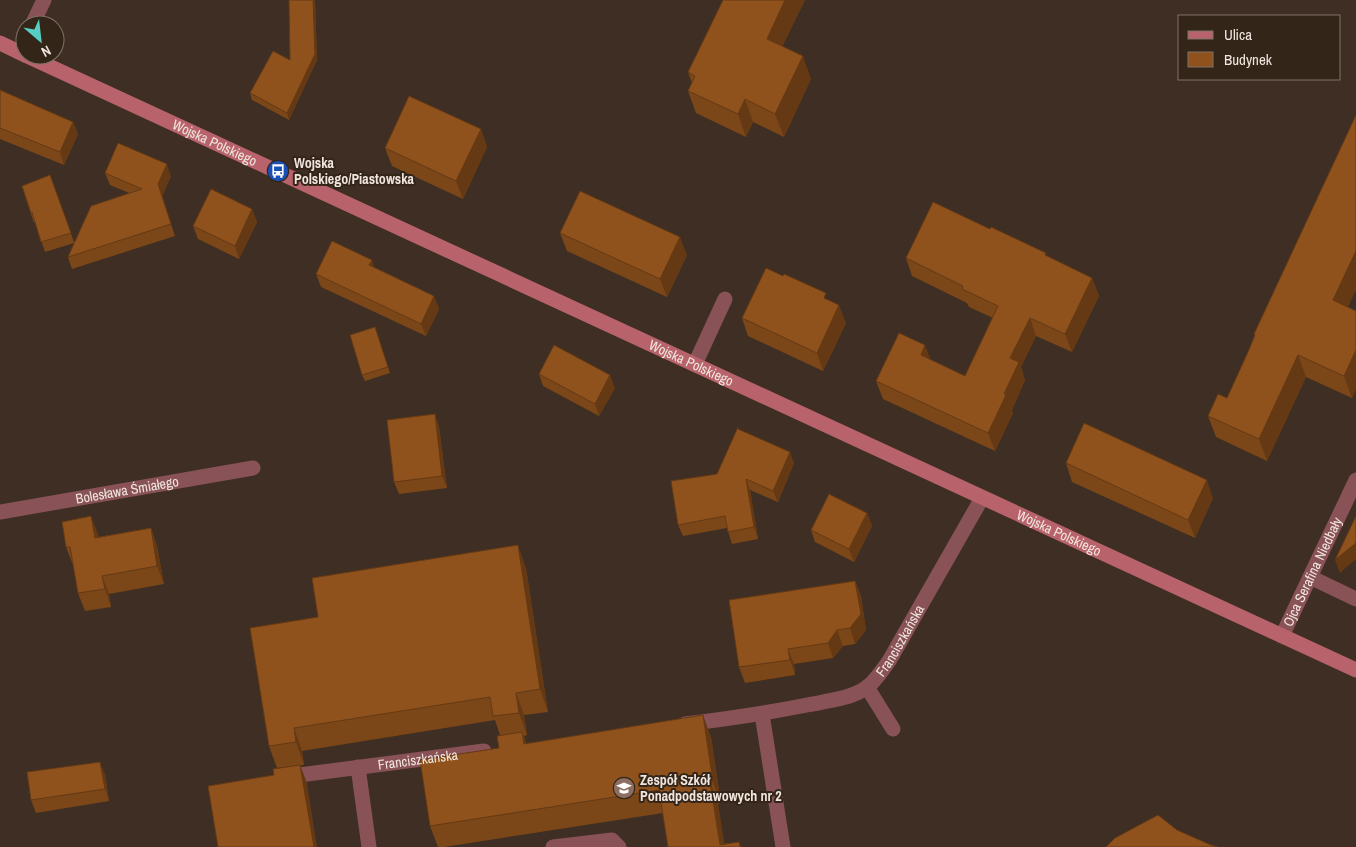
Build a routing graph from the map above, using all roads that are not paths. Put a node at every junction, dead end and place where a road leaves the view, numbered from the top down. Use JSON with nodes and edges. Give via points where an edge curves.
{"nodes":[{"id":1,"x":44,"y":0,"type":"edge"},
{"id":2,"x":37,"y":15,"type":"edge"},
{"id":3,"x":0,"y":44,"type":"edge"},
{"id":4,"x":15,"y":48,"type":"edge"},
{"id":5,"x":54,"y":65,"type":"edge"},
{"id":6,"x":725,"y":299,"type":"dead end"},
{"id":7,"x":695,"y":364,"type":"junction"},
{"id":8,"x":253,"y":468,"type":"dead end"},
{"id":9,"x":1356,"y":480,"type":"edge"},
{"id":10,"x":982,"y":498,"type":"junction"},
{"id":11,"x":0,"y":512,"type":"edge"},
{"id":12,"x":1310,"y":577,"type":"junction"},
{"id":13,"x":1356,"y":599,"type":"edge"},
{"id":14,"x":1282,"y":636,"type":"junction"},
{"id":15,"x":1356,"y":670,"type":"edge"},
{"id":16,"x":866,"y":688,"type":"junction"},
{"id":17,"x":762,"y":714,"type":"junction"},
{"id":18,"x":674,"y":726,"type":"edge"},
{"id":19,"x":893,"y":729,"type":"dead end"},
{"id":20,"x":496,"y":749,"type":"edge"},
{"id":21,"x":358,"y":767,"type":"junction"},
{"id":22,"x":272,"y":779,"type":"edge"},
{"id":23,"x":369,"y":847,"type":"edge"},
{"id":24,"x":553,"y":847,"type":"edge"},
{"id":25,"x":619,"y":847,"type":"edge"},
{"id":26,"x":783,"y":847,"type":"edge"}],
"edges":[{"from":1,"to":2,"type":"street"},
{"from":3,"to":4,"type":"main road","name":"Wojska Polskiego"},
{"from":5,"to":7,"type":"main road","name":"Wojska Polskiego"},
{"from":6,"to":7,"type":"street"},
{"from":7,"to":10,"type":"main road","name":"Wojska Polskiego"},
{"from":8,"to":11,"type":"street","name":"Bolesława Śmiałego"},
{"from":9,"to":12,"type":"street","name":"Ojca Serafina Niedbały"},
{"from":10,"to":14,"type":"main road","name":"Wojska Polskiego"},
{"from":10,"to":16,"type":"street","name":"Franciszkańska","via":[[889,661]]},
{"from":12,"to":13,"type":"street"},
{"from":12,"to":14,"type":"street","name":"Ojca Serafina Niedbały"},
{"from":14,"to":15,"type":"main road","name":"Wojska Polskiego"},
{"from":16,"to":17,"type":"street","name":"Franciszkańska","via":[[848,696]]},
{"from":16,"to":19,"type":"street"},
{"from":17,"to":18,"type":"street","name":"Franciszkańska"},
{"from":17,"to":26,"type":"street"},
{"from":20,"to":21,"type":"street","name":"Franciszkańska"},
{"from":21,"to":22,"type":"street","name":"Franciszkańska"},
{"from":21,"to":23,"type":"street"},
{"from":24,"to":25,"type":"street","via":[[612,840]]}]}
